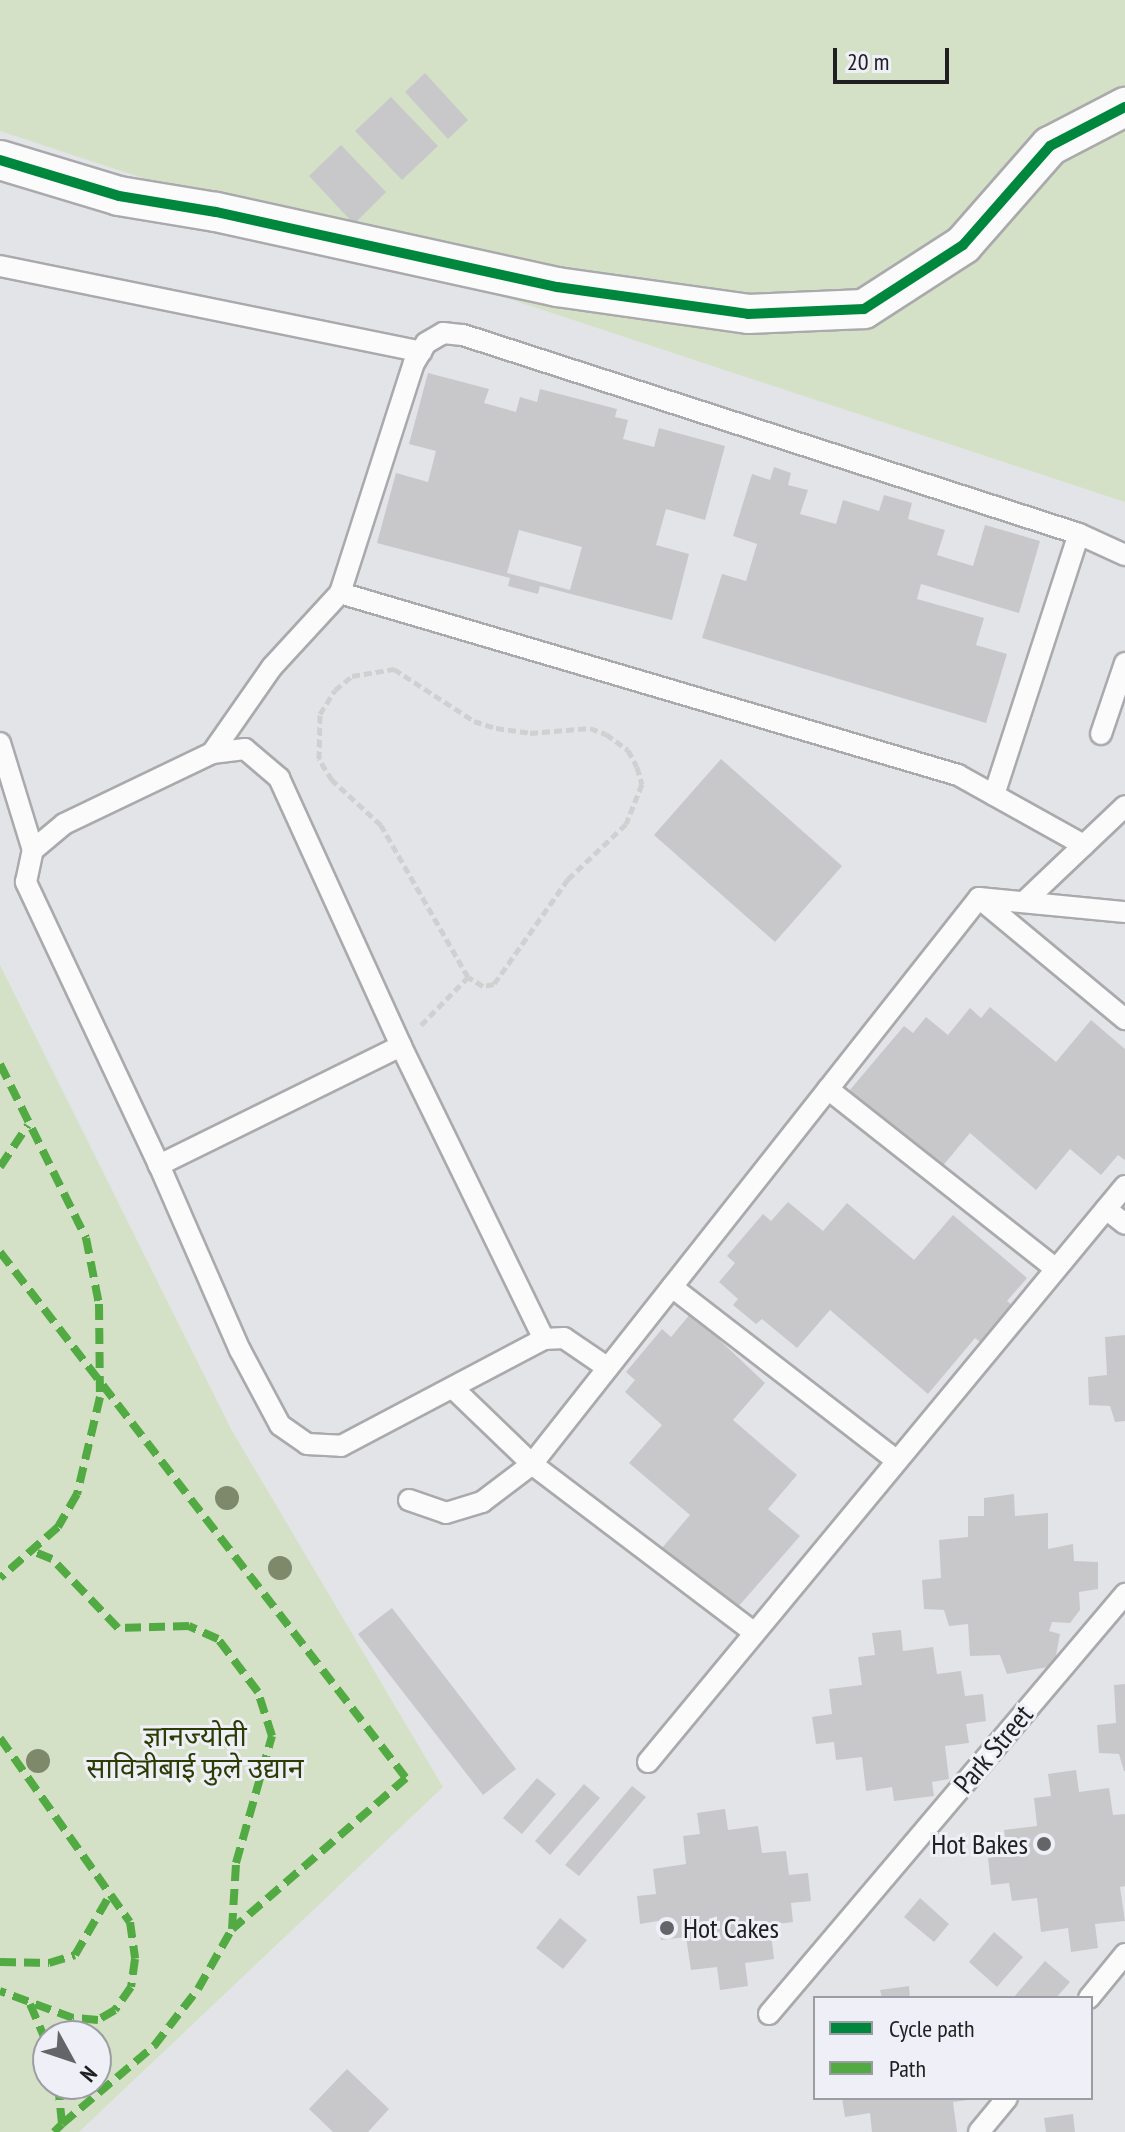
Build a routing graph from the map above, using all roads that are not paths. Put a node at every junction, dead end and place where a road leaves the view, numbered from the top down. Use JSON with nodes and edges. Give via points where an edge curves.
{"nodes":[{"id":1,"x":1125,"y":107,"type":"edge"},
{"id":2,"x":0,"y":160,"type":"edge"},
{"id":3,"x":8,"y":268,"type":"edge"},
{"id":4,"x":0,"y":284,"type":"edge"},
{"id":5,"x":421,"y":352,"type":"junction"},
{"id":6,"x":1079,"y":534,"type":"junction"},
{"id":7,"x":1125,"y":555,"type":"edge"},
{"id":8,"x":340,"y":593,"type":"junction"},
{"id":9,"x":1125,"y":663,"type":"edge"},
{"id":10,"x":1101,"y":734,"type":"dead end"},
{"id":11,"x":0,"y":743,"type":"edge"},
{"id":12,"x":212,"y":753,"type":"junction"},
{"id":13,"x":994,"y":795,"type":"junction"},
{"id":14,"x":1125,"y":806,"type":"edge"},
{"id":15,"x":1084,"y":845,"type":"junction"},
{"id":16,"x":33,"y":850,"type":"junction"},
{"id":17,"x":979,"y":898,"type":"junction"},
{"id":18,"x":1024,"y":902,"type":"junction"},
{"id":19,"x":1125,"y":912,"type":"edge"},
{"id":20,"x":1125,"y":1019,"type":"edge"},
{"id":21,"x":401,"y":1046,"type":"junction"},
{"id":22,"x":828,"y":1089,"type":"junction"},
{"id":23,"x":159,"y":1165,"type":"junction"},
{"id":24,"x":1125,"y":1186,"type":"edge"},
{"id":25,"x":1106,"y":1209,"type":"junction"},
{"id":26,"x":1125,"y":1224,"type":"edge"},
{"id":27,"x":1056,"y":1269,"type":"junction"},
{"id":28,"x":672,"y":1287,"type":"junction"},
{"id":29,"x":544,"y":1339,"type":"junction"},
{"id":30,"x":608,"y":1368,"type":"junction"},
{"id":31,"x":454,"y":1389,"type":"junction"},
{"id":32,"x":896,"y":1460,"type":"junction"},
{"id":33,"x":532,"y":1464,"type":"junction"},
{"id":34,"x":409,"y":1500,"type":"dead end"},
{"id":35,"x":1125,"y":1594,"type":"edge"},
{"id":36,"x":753,"y":1632,"type":"junction"},
{"id":37,"x":648,"y":1762,"type":"dead end"},
{"id":38,"x":1125,"y":1954,"type":"edge"},
{"id":39,"x":1091,"y":1996,"type":"edge"},
{"id":40,"x":769,"y":2014,"type":"dead end"},
{"id":41,"x":1005,"y":2100,"type":"edge"},
{"id":42,"x":979,"y":2132,"type":"edge"}],
"edges":[{"from":1,"to":2,"type":"street","via":[[1050,146],[963,245],[864,309],[748,314],[557,287],[216,212],[119,196]]},
{"from":3,"to":4,"type":"lane"},
{"from":3,"to":5,"type":"lane"},
{"from":5,"to":6,"type":"lane","via":[[443,333],[463,335]]},
{"from":5,"to":8,"type":"lane"},
{"from":6,"to":7,"type":"lane"},
{"from":6,"to":13,"type":"lane"},
{"from":8,"to":12,"type":"lane","via":[[272,667]]},
{"from":8,"to":13,"type":"lane","via":[[948,772]]},
{"from":9,"to":10,"type":"lane"},
{"from":11,"to":16,"type":"lane"},
{"from":12,"to":16,"type":"lane","via":[[64,824]]},
{"from":12,"to":21,"type":"lane","via":[[245,749],[279,778]]},
{"from":13,"to":15,"type":"lane"},
{"from":14,"to":15,"type":"lane"},
{"from":15,"to":18,"type":"lane"},
{"from":16,"to":23,"type":"lane","via":[[26,882]]},
{"from":17,"to":18,"type":"lane"},
{"from":17,"to":20,"type":"lane"},
{"from":17,"to":22,"type":"lane"},
{"from":18,"to":19,"type":"lane"},
{"from":21,"to":23,"type":"lane"},
{"from":21,"to":29,"type":"lane"},
{"from":22,"to":27,"type":"lane"},
{"from":22,"to":28,"type":"lane"},
{"from":23,"to":31,"type":"lane","via":[[240,1350],[280,1425],[307,1444],[341,1446]]},
{"from":24,"to":25,"type":"lane"},
{"from":25,"to":26,"type":"lane"},
{"from":25,"to":27,"type":"lane"},
{"from":27,"to":32,"type":"lane"},
{"from":28,"to":30,"type":"lane"},
{"from":28,"to":32,"type":"lane"},
{"from":29,"to":30,"type":"lane","via":[[564,1338]]},
{"from":29,"to":31,"type":"lane"},
{"from":30,"to":33,"type":"lane"},
{"from":31,"to":33,"type":"lane"},
{"from":32,"to":36,"type":"lane"},
{"from":33,"to":34,"type":"lane","via":[[482,1502],[446,1513]]},
{"from":33,"to":36,"type":"lane"},
{"from":35,"to":40,"type":"lane","name":"Park Street"},
{"from":36,"to":37,"type":"lane"},
{"from":38,"to":39,"type":"lane"},
{"from":41,"to":42,"type":"lane"}]}
